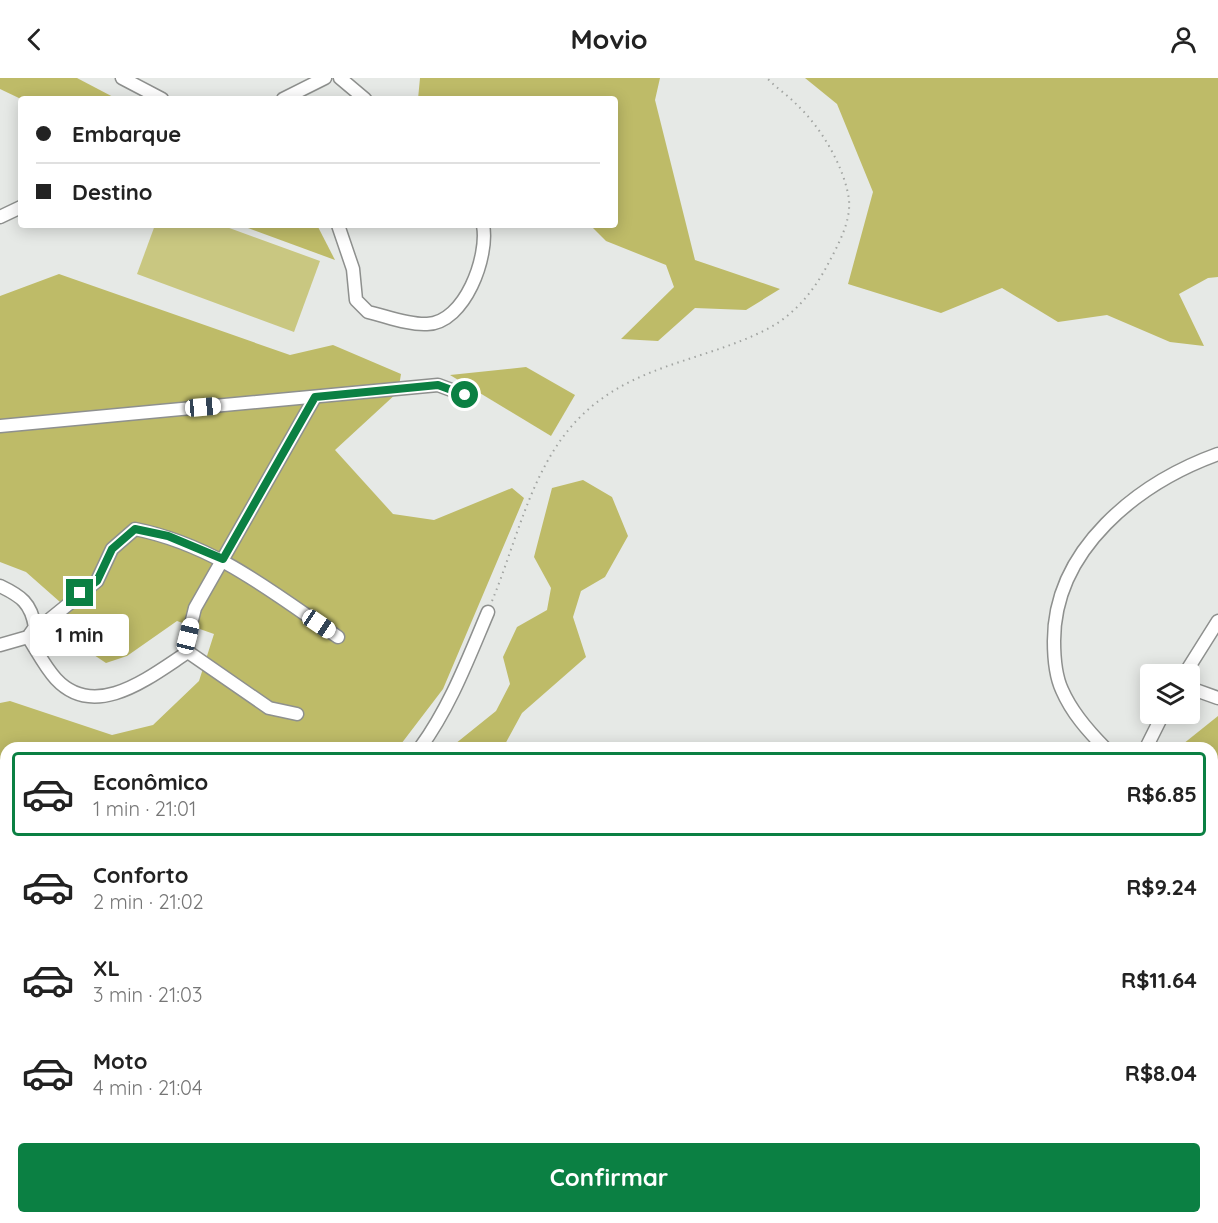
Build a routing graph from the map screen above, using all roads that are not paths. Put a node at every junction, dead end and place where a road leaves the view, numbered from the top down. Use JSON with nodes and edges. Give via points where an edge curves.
{"nodes":[{"id":1,"x":122,"y":78,"type":"edge"},
{"id":2,"x":324,"y":78,"type":"edge"},
{"id":3,"x":339,"y":78,"type":"edge"},
{"id":4,"x":156,"y":96,"type":"edge"},
{"id":5,"x":289,"y":96,"type":"edge"},
{"id":6,"x":360,"y":96,"type":"edge"},
{"id":7,"x":18,"y":209,"type":"edge"},
{"id":8,"x":0,"y":218,"type":"edge"},
{"id":9,"x":339,"y":228,"type":"edge"},
{"id":10,"x":484,"y":228,"type":"edge"},
{"id":11,"x":465,"y":395,"type":"dead end"},
{"id":12,"x":315,"y":397,"type":"junction"},
{"id":13,"x":0,"y":426,"type":"edge"},
{"id":14,"x":1218,"y":454,"type":"edge"},
{"id":15,"x":223,"y":559,"type":"junction"},
{"id":16,"x":0,"y":586,"type":"edge"},
{"id":17,"x":488,"y":612,"type":"road end"},
{"id":18,"x":1218,"y":621,"type":"edge"},
{"id":19,"x":28,"y":637,"type":"junction"},
{"id":20,"x":338,"y":637,"type":"dead end"},
{"id":21,"x":0,"y":645,"type":"edge"},
{"id":22,"x":188,"y":652,"type":"junction"},
{"id":23,"x":1191,"y":664,"type":"edge"},
{"id":24,"x":1200,"y":692,"type":"edge"},
{"id":25,"x":1218,"y":698,"type":"edge"},
{"id":26,"x":297,"y":714,"type":"dead end"},
{"id":27,"x":1158,"y":724,"type":"edge"},
{"id":28,"x":424,"y":742,"type":"edge"},
{"id":29,"x":1100,"y":742,"type":"edge"},
{"id":30,"x":1149,"y":742,"type":"edge"}],
"edges":[{"from":1,"to":4,"type":"street"},
{"from":2,"to":5,"type":"street"},
{"from":3,"to":6,"type":"street"},
{"from":7,"to":8,"type":"street"},
{"from":9,"to":10,"type":"street","via":[[349,253],[360,307],[411,323],[435,323],[453,313],[477,271],[486,241]]},
{"from":11,"to":12,"type":"street","via":[[438,385]]},
{"from":12,"to":13,"type":"street"},
{"from":12,"to":15,"type":"street"},
{"from":14,"to":29,"type":"street","via":[[1179,470],[1144,491],[1109,520],[1086,547],[1064,588],[1054,627],[1056,671],[1074,712]]},
{"from":15,"to":19,"type":"street","via":[[168,536],[135,529],[112,549],[97,581]]},
{"from":15,"to":20,"type":"street"},
{"from":15,"to":22,"type":"street","via":[[195,608]]},
{"from":16,"to":19,"type":"street","via":[[16,594],[32,610],[35,627]]},
{"from":17,"to":28,"type":"street","via":[[454,691]]},
{"from":18,"to":23,"type":"street"},
{"from":19,"to":21,"type":"street"},
{"from":19,"to":22,"type":"street","via":[[57,681],[78,694],[103,697],[131,688]]},
{"from":22,"to":26,"type":"street","via":[[269,708]]},
{"from":24,"to":25,"type":"street"},
{"from":27,"to":30,"type":"street"}]}
